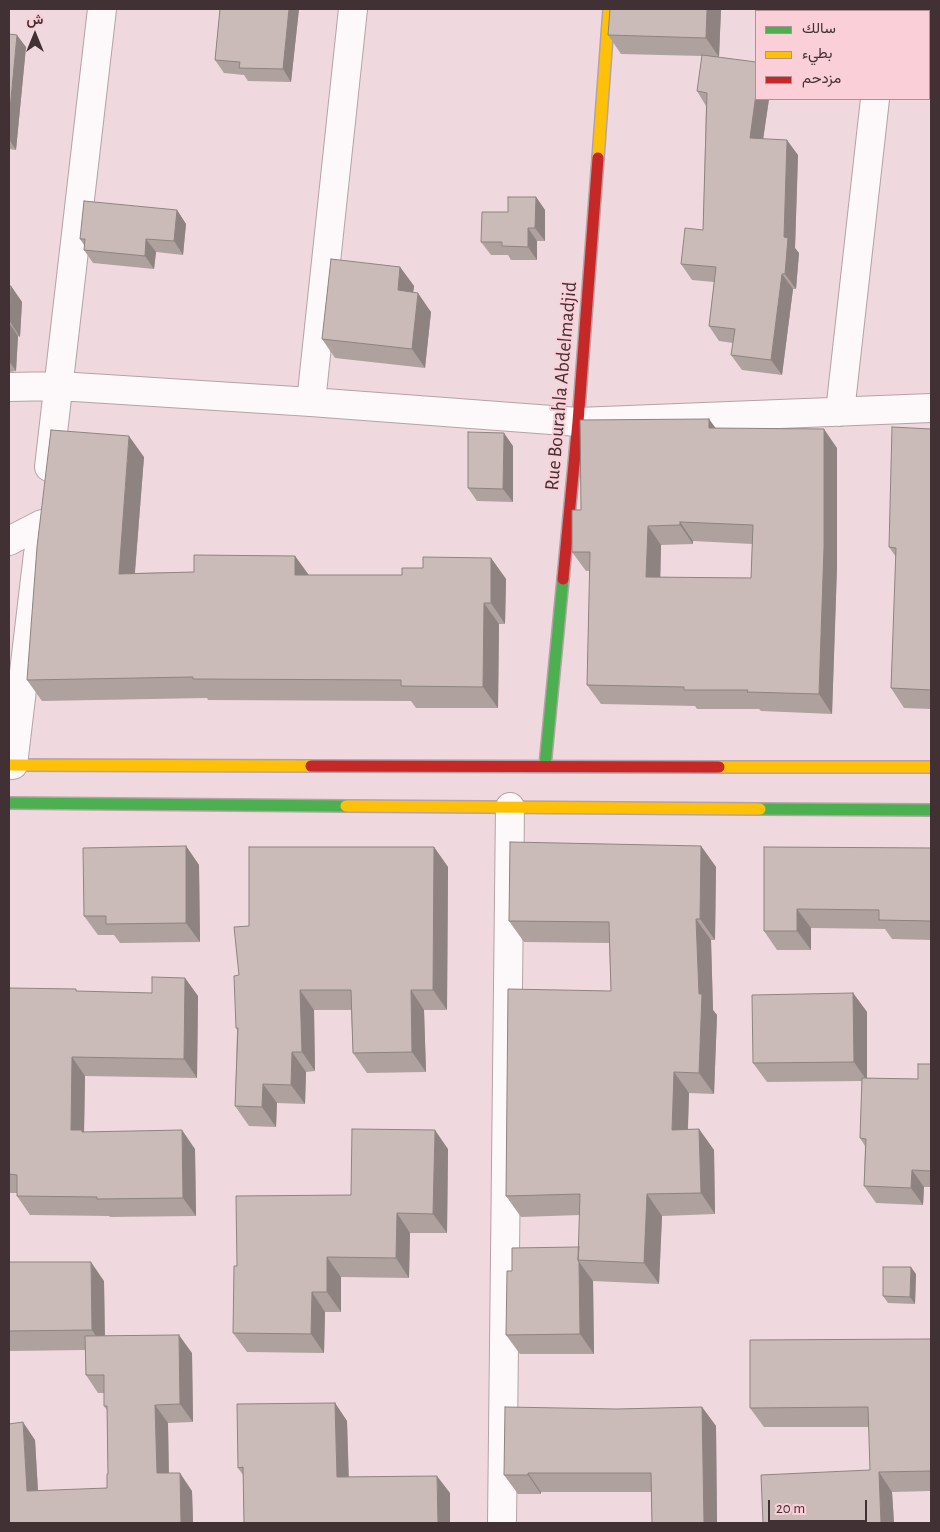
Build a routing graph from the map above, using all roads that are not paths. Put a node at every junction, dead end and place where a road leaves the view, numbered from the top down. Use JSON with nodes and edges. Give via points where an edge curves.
{"nodes":[{"id":1,"x":102,"y":9,"type":"edge"},
{"id":2,"x":353,"y":9,"type":"edge"},
{"id":3,"x":610,"y":9,"type":"edge"},
{"id":4,"x":875,"y":100,"type":"edge"},
{"id":5,"x":59,"y":386,"type":"junction"},
{"id":6,"x":9,"y":387,"type":"edge"},
{"id":7,"x":311,"y":402,"type":"junction"},
{"id":8,"x":931,"y":408,"type":"edge"},
{"id":9,"x":840,"y":412,"type":"junction"},
{"id":10,"x":578,"y":422,"type":"junction"},
{"id":11,"x":42,"y":524,"type":"junction"},
{"id":12,"x":9,"y":541,"type":"edge"},
{"id":13,"x":11,"y":765,"type":"edge"},
{"id":14,"x":546,"y":766,"type":"junction"},
{"id":15,"x":931,"y":767,"type":"edge"},
{"id":16,"x":9,"y":803,"type":"edge"},
{"id":17,"x":510,"y":807,"type":"junction"},
{"id":18,"x":931,"y":810,"type":"edge"},
{"id":19,"x":502,"y":1523,"type":"edge"}],
"edges":[{"from":1,"to":5,"type":"street"},
{"from":2,"to":7,"type":"street"},
{"from":3,"to":10,"type":"street","name":"Rue Bourahla Abdelmadjid"},
{"from":4,"to":9,"type":"street"},
{"from":5,"to":6,"type":"street"},
{"from":5,"to":7,"type":"street"},
{"from":5,"to":11,"type":"street"},
{"from":7,"to":10,"type":"street"},
{"from":8,"to":9,"type":"street"},
{"from":9,"to":10,"type":"street"},
{"from":10,"to":14,"type":"street","name":"Rue Bourahla Abdelmadjid"},
{"from":11,"to":12,"type":"street"},
{"from":11,"to":13,"type":"street"},
{"from":13,"to":14,"type":"street"},
{"from":14,"to":15,"type":"street"},
{"from":16,"to":17,"type":"street"},
{"from":17,"to":18,"type":"street"},
{"from":17,"to":19,"type":"street"}]}
